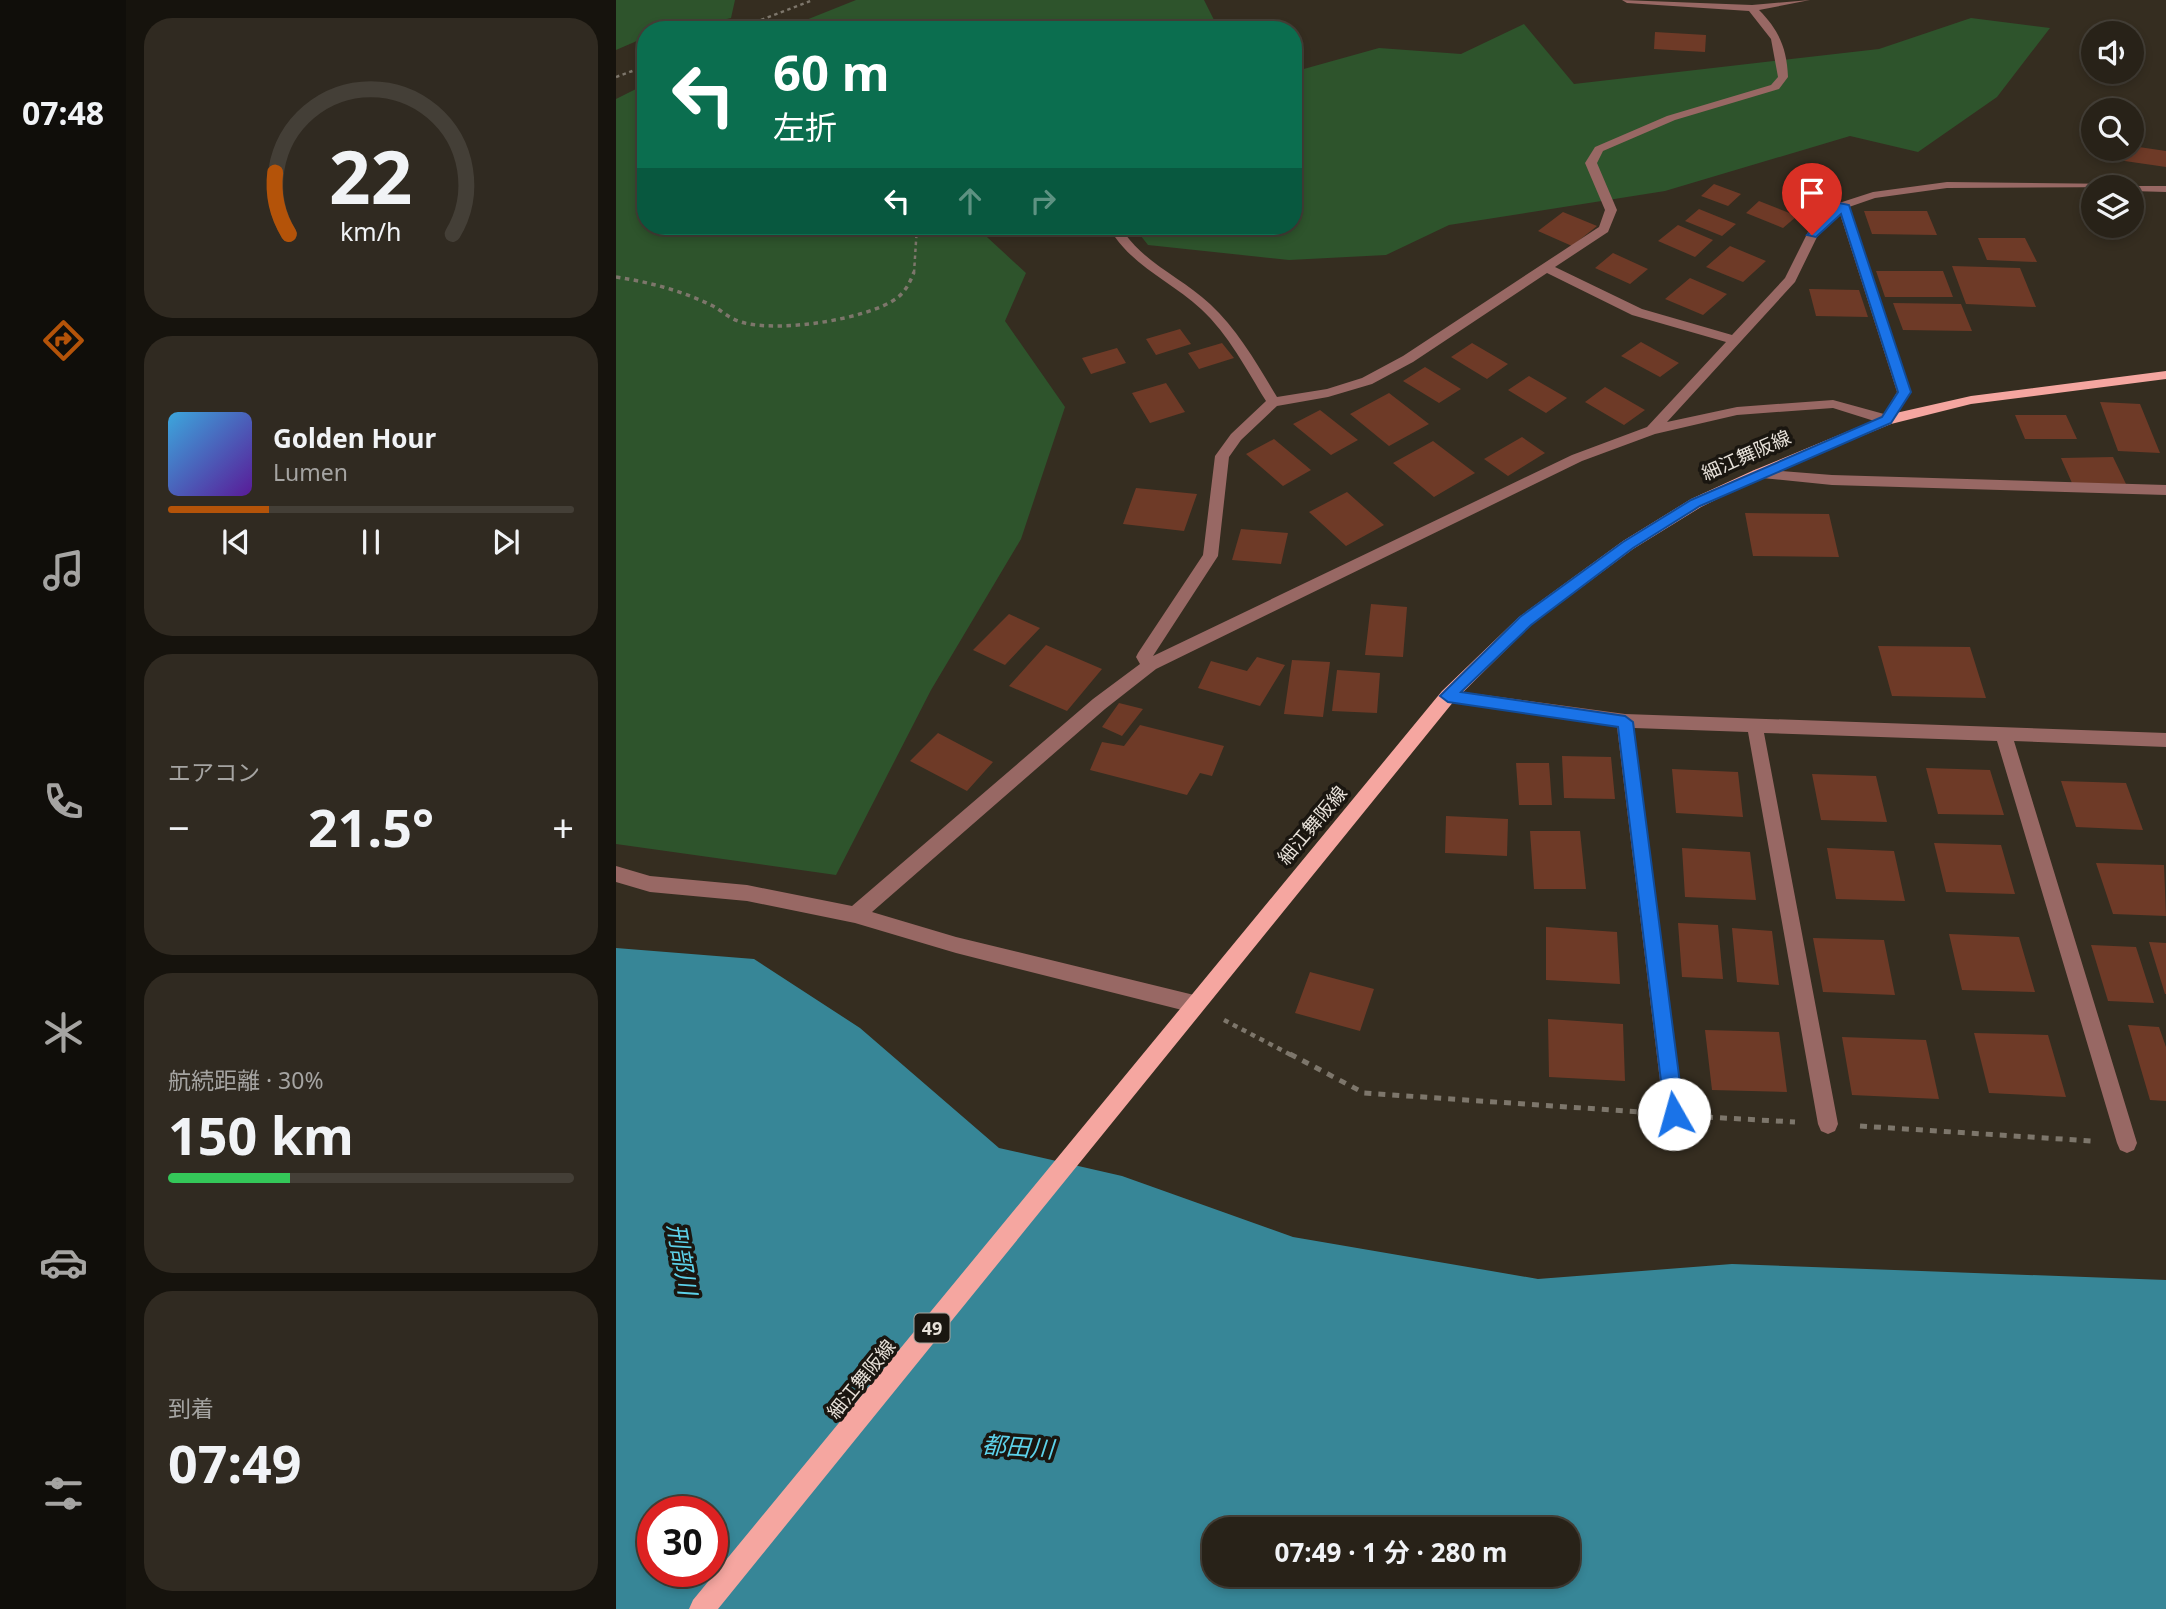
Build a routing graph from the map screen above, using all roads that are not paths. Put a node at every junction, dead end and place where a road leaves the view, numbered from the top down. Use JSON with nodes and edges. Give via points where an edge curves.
{"nodes":[{"id":1,"x":1627,"y":0,"type":"edge"},
{"id":2,"x":1805,"y":0,"type":"edge"},
{"id":3,"x":1752,"y":8,"type":"junction"},
{"id":4,"x":2081,"y":186,"type":"edge"},
{"id":5,"x":2144,"y":188,"type":"edge"},
{"id":6,"x":2166,"y":189,"type":"edge"},
{"id":7,"x":1843,"y":205,"type":"junction"},
{"id":8,"x":1121,"y":237,"type":"dead end"},
{"id":9,"x":1547,"y":268,"type":"junction"},
{"id":10,"x":1734,"y":340,"type":"junction"},
{"id":11,"x":2166,"y":375,"type":"edge"},
{"id":12,"x":1273,"y":402,"type":"junction"},
{"id":13,"x":1887,"y":420,"type":"junction"},
{"id":14,"x":1652,"y":430,"type":"junction"},
{"id":15,"x":1757,"y":474,"type":"junction"},
{"id":16,"x":2166,"y":491,"type":"edge"},
{"id":17,"x":1150,"y":665,"type":"junction"},
{"id":18,"x":1448,"y":696,"type":"junction"},
{"id":19,"x":1625,"y":722,"type":"junction"},
{"id":20,"x":1755,"y":727,"type":"junction"},
{"id":21,"x":2003,"y":734,"type":"junction"},
{"id":22,"x":2166,"y":740,"type":"edge"},
{"id":23,"x":616,"y":874,"type":"edge"},
{"id":24,"x":855,"y":915,"type":"junction"},
{"id":25,"x":1194,"y":1004,"type":"junction"},
{"id":26,"x":1674,"y":1114,"type":"dead end"},
{"id":27,"x":1828,"y":1124,"type":"dead end"},
{"id":28,"x":2127,"y":1143,"type":"dead end"},
{"id":29,"x":702,"y":1609,"type":"edge"}],
"edges":[{"from":1,"to":3,"type":"street"},
{"from":2,"to":3,"type":"street"},
{"from":3,"to":9,"type":"street","via":[[1772,27],[1782,50],[1783,77],[1775,87],[1671,118],[1599,149],[1591,163],[1611,210],[1604,229]]},
{"from":4,"to":7,"type":"street","via":[[1947,185],[1873,195]]},
{"from":5,"to":6,"type":"street"},
{"from":7,"to":10,"type":"street","via":[[1812,235],[1791,279]]},
{"from":7,"to":13,"type":"street","via":[[1904,392]]},
{"from":8,"to":12,"type":"street","via":[[1133,255],[1203,304],[1233,336]]},
{"from":9,"to":10,"type":"street","via":[[1637,312]]},
{"from":9,"to":12,"type":"street","via":[[1367,382]]},
{"from":10,"to":14,"type":"street"},
{"from":11,"to":13,"type":"main road","name":"細江舞阪線","number":"49","via":[[1971,400]]},
{"from":12,"to":17,"type":"street","via":[[1236,436],[1222,456],[1210,556],[1144,657]]},
{"from":13,"to":14,"type":"street","via":[[1833,404],[1737,411]]},
{"from":13,"to":15,"type":"main road","name":"細江舞阪線","number":"49"},
{"from":14,"to":17,"type":"street","via":[[1577,458]]},
{"from":15,"to":16,"type":"street","via":[[1832,481]]},
{"from":15,"to":18,"type":"main road","name":"細江舞阪線","number":"49","via":[[1696,503],[1628,545],[1525,621]]},
{"from":17,"to":24,"type":"street"},
{"from":18,"to":19,"type":"street"},
{"from":18,"to":25,"type":"main road","name":"細江舞阪線","number":"49"},
{"from":19,"to":20,"type":"street"},
{"from":19,"to":26,"type":"street"},
{"from":20,"to":21,"type":"street"},
{"from":20,"to":27,"type":"street"},
{"from":21,"to":22,"type":"street"},
{"from":21,"to":28,"type":"street"},
{"from":23,"to":24,"type":"street","via":[[650,884],[747,893]]},
{"from":24,"to":25,"type":"street"},
{"from":25,"to":29,"type":"main road","name":"細江舞阪線","number":"49"}]}
